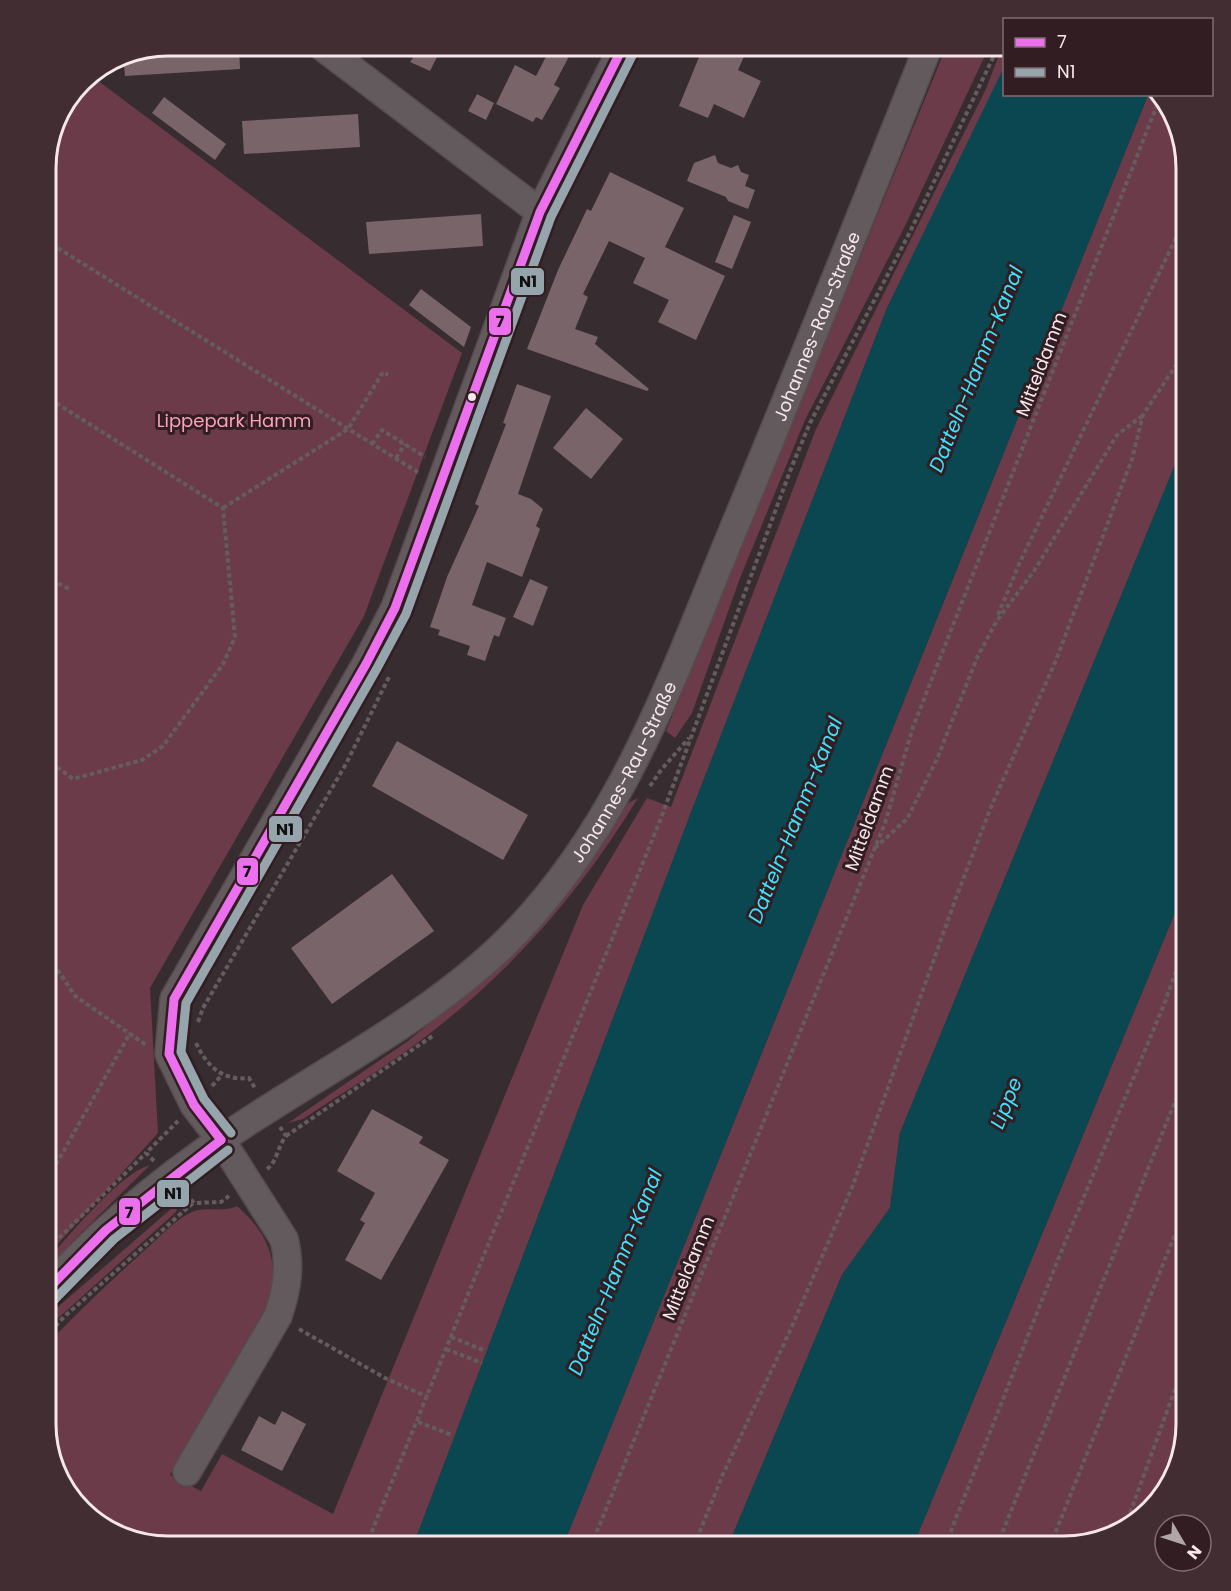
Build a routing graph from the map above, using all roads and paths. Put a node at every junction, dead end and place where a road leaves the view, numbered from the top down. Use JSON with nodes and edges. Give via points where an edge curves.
{"nodes":[{"id":1,"x":334,"y":56,"type":"edge"},
{"id":2,"x":618,"y":56,"type":"edge"},
{"id":3,"x":925,"y":56,"type":"edge"},
{"id":4,"x":994,"y":56,"type":"edge"},
{"id":5,"x":1157,"y":105,"type":"edge"},
{"id":6,"x":540,"y":212,"type":"junction"},
{"id":7,"x":1176,"y":238,"type":"edge"},
{"id":8,"x":56,"y":247,"type":"edge"},
{"id":9,"x":1176,"y":365,"type":"edge"},
{"id":10,"x":388,"y":375,"type":"dead end"},
{"id":11,"x":56,"y":403,"type":"edge"},
{"id":12,"x":1143,"y":415,"type":"junction"},
{"id":13,"x":348,"y":429,"type":"junction"},
{"id":14,"x":372,"y":444,"type":"junction"},
{"id":15,"x":405,"y":444,"type":"junction"},
{"id":16,"x":396,"y":459,"type":"junction"},
{"id":17,"x":443,"y":478,"type":"junction"},
{"id":18,"x":223,"y":508,"type":"junction"},
{"id":19,"x":56,"y":582,"type":"edge"},
{"id":20,"x":69,"y":589,"type":"dead end"},
{"id":21,"x":996,"y":622,"type":"junction"},
{"id":22,"x":346,"y":764,"type":"dead end"},
{"id":23,"x":56,"y":767,"type":"edge"},
{"id":24,"x":873,"y":850,"type":"junction"},
{"id":25,"x":56,"y":968,"type":"edge"},
{"id":26,"x":1176,"y":971,"type":"edge"},
{"id":27,"x":196,"y":1028,"type":"dead end"},
{"id":28,"x":193,"y":1037,"type":"dead end"},
{"id":29,"x":222,"y":1075,"type":"dead end"},
{"id":30,"x":1176,"y":1099,"type":"edge"},
{"id":31,"x":221,"y":1140,"type":"junction"},
{"id":32,"x":146,"y":1153,"type":"dead end"},
{"id":33,"x":56,"y":1164,"type":"edge"},
{"id":34,"x":194,"y":1203,"type":"dead end"},
{"id":35,"x":1176,"y":1232,"type":"edge"},
{"id":36,"x":56,"y":1243,"type":"edge"},
{"id":37,"x":56,"y":1281,"type":"edge"},
{"id":38,"x":278,"y":1316,"type":"junction"},
{"id":39,"x":56,"y":1325,"type":"edge"},
{"id":40,"x":451,"y":1337,"type":"junction"},
{"id":41,"x":446,"y":1349,"type":"junction"},
{"id":42,"x":486,"y":1351,"type":"dead end"},
{"id":43,"x":482,"y":1363,"type":"dead end"},
{"id":44,"x":1176,"y":1387,"type":"edge"},
{"id":45,"x":428,"y":1397,"type":"junction"},
{"id":46,"x":418,"y":1422,"type":"junction"},
{"id":47,"x":452,"y":1436,"type":"dead end"},
{"id":48,"x":187,"y":1472,"type":"dead end"},
{"id":49,"x":1130,"y":1514,"type":"edge"},
{"id":50,"x":370,"y":1536,"type":"edge"},
{"id":51,"x":595,"y":1536,"type":"edge"},
{"id":52,"x":698,"y":1536,"type":"edge"},
{"id":53,"x":949,"y":1536,"type":"edge"},
{"id":54,"x":1001,"y":1536,"type":"edge"},
{"id":55,"x":1054,"y":1536,"type":"edge"}],
"edges":[{"from":1,"to":6,"type":"street"},
{"from":2,"to":6,"type":"street"},
{"from":3,"to":31,"type":"street","name":"Johannes-Rau-Straße","via":[[643,748],[600,824],[550,892],[499,948],[439,998]]},
{"from":4,"to":40,"type":"path","via":[[910,232],[810,423],[662,818]]},
{"from":5,"to":24,"type":"path","name":"Mitteldamm","via":[[917,716],[889,812]]},
{"from":6,"to":17,"type":"street"},
{"from":7,"to":21,"type":"path","via":[[1019,564]]},
{"from":8,"to":13,"type":"path"},
{"from":9,"to":12,"type":"path"},
{"from":10,"to":13,"type":"path","via":[[383,372]]},
{"from":11,"to":18,"type":"path"},
{"from":12,"to":21,"type":"path","via":[[1117,435],[1034,571]]},
{"from":12,"to":52,"type":"path","via":[[1111,515],[1056,660],[991,807],[853,1185]]},
{"from":13,"to":14,"type":"path"},
{"from":13,"to":18,"type":"path"},
{"from":14,"to":15,"type":"path","via":[[382,430]]},
{"from":14,"to":16,"type":"path"},
{"from":15,"to":16,"type":"path"},
{"from":15,"to":17,"type":"path"},
{"from":16,"to":17,"type":"path"},
{"from":17,"to":31,"type":"street","via":[[395,608],[174,999],[169,1054],[194,1105]]},
{"from":18,"to":23,"type":"path","via":[[235,637],[223,664],[164,746],[142,760],[73,780]]},
{"from":19,"to":20,"type":"path"},
{"from":21,"to":24,"type":"path","via":[[907,819]]},
{"from":22,"to":27,"type":"path","via":[[203,1008]]},
{"from":24,"to":51,"type":"path","name":"Mitteldamm"},
{"from":25,"to":33,"type":"path","via":[[75,996],[130,1033]]},
{"from":26,"to":53,"type":"path"},
{"from":28,"to":29,"type":"path","via":[[204,1061]]},
{"from":30,"to":54,"type":"path"},
{"from":31,"to":37,"type":"street","name":"Johannes-Rau-Straße","via":[[96,1240]]},
{"from":31,"to":38,"type":"street","via":[[284,1239],[289,1268],[287,1291]]},
{"from":32,"to":36,"type":"path"},
{"from":34,"to":39,"type":"path"},
{"from":35,"to":55,"type":"path"},
{"from":38,"to":45,"type":"path","via":[[385,1378]]},
{"from":38,"to":48,"type":"street"},
{"from":40,"to":41,"type":"path"},
{"from":40,"to":42,"type":"path"},
{"from":41,"to":43,"type":"path"},
{"from":41,"to":45,"type":"path"},
{"from":44,"to":49,"type":"path"},
{"from":45,"to":46,"type":"path"},
{"from":46,"to":47,"type":"path"},
{"from":46,"to":50,"type":"path"}]}
